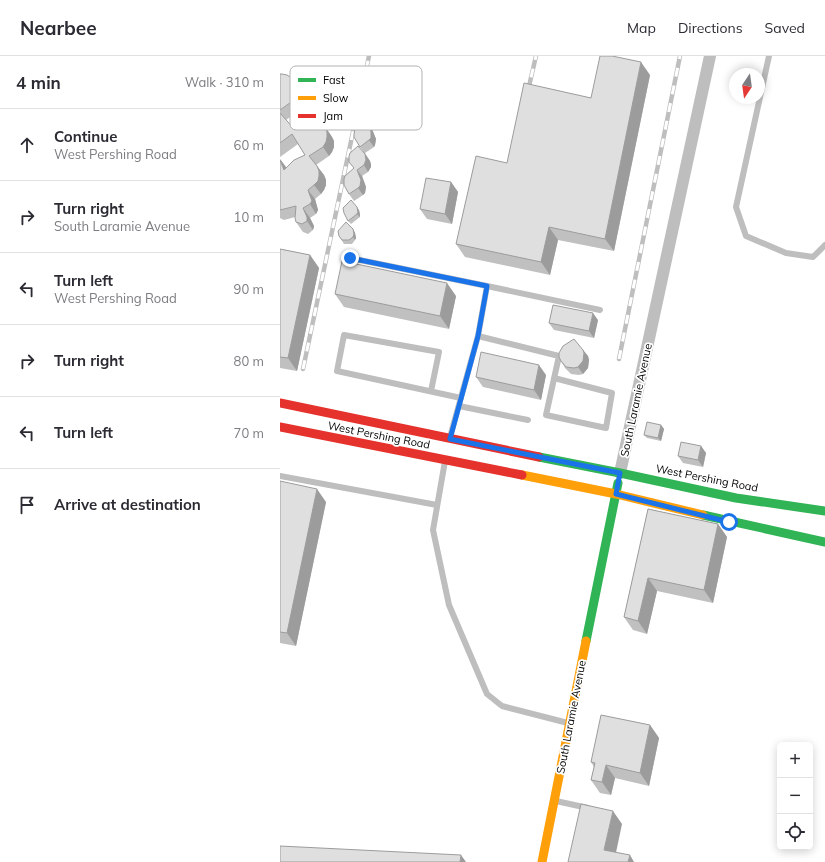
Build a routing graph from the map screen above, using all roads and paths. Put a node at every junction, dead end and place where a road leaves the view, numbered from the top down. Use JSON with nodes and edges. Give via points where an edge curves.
{"nodes":[{"id":1,"x":710,"y":56,"type":"edge"},
{"id":2,"x":770,"y":56,"type":"edge"},
{"id":3,"x":825,"y":245,"type":"edge"},
{"id":4,"x":350,"y":258,"type":"dead end"},
{"id":5,"x":487,"y":286,"type":"junction"},
{"id":6,"x":600,"y":310,"type":"dead end"},
{"id":7,"x":478,"y":336,"type":"junction"},
{"id":8,"x":554,"y":378,"type":"junction"},
{"id":9,"x":431,"y":391,"type":"junction"},
{"id":10,"x":461,"y":398,"type":"junction"},
{"id":11,"x":280,"y":403,"type":"edge"},
{"id":12,"x":459,"y":406,"type":"junction"},
{"id":13,"x":528,"y":420,"type":"dead end"},
{"id":14,"x":280,"y":427,"type":"edge"},
{"id":15,"x":447,"y":450,"type":"junction"},
{"id":16,"x":620,"y":473,"type":"junction"},
{"id":17,"x":280,"y":476,"type":"edge"},
{"id":18,"x":616,"y":494,"type":"junction"},
{"id":19,"x":437,"y":505,"type":"junction"},
{"id":20,"x":825,"y":511,"type":"edge"},
{"id":21,"x":825,"y":542,"type":"edge"},
{"id":22,"x":570,"y":723,"type":"junction"},
{"id":23,"x":554,"y":801,"type":"junction"},
{"id":24,"x":594,"y":809,"type":"edge"},
{"id":25,"x":542,"y":862,"type":"edge"}],
"edges":[{"from":1,"to":16,"type":"street","name":"South Laramie Avenue"},
{"from":2,"to":3,"type":"lane","via":[[736,207],[746,236],[786,254],[813,257]]},
{"from":4,"to":5,"type":"lane"},
{"from":5,"to":6,"type":"lane"},
{"from":5,"to":7,"type":"lane"},
{"from":7,"to":8,"type":"lane","via":[[559,356]]},
{"from":7,"to":10,"type":"lane"},
{"from":8,"to":8,"type":"lane","via":[[546,415],[606,428],[612,393]]},
{"from":9,"to":9,"type":"lane","via":[[337,371],[344,335],[439,352]]},
{"from":9,"to":10,"type":"lane"},
{"from":10,"to":12,"type":"lane"},
{"from":11,"to":15,"type":"main road","name":"West Pershing Road"},
{"from":12,"to":13,"type":"lane"},
{"from":12,"to":15,"type":"lane"},
{"from":14,"to":15,"type":"main road","name":"West Pershing Road"},
{"from":15,"to":16,"type":"main road","name":"West Pershing Road"},
{"from":15,"to":18,"type":"main road","name":"West Pershing Road"},
{"from":15,"to":19,"type":"lane"},
{"from":16,"to":18,"type":"main road","name":"South Laramie Avenue"},
{"from":16,"to":20,"type":"main road","name":"West Pershing Road","via":[[736,498]]},
{"from":17,"to":19,"type":"lane"},
{"from":18,"to":21,"type":"main road","name":"West Pershing Road"},
{"from":18,"to":22,"type":"main road","name":"South Laramie Avenue"},
{"from":19,"to":22,"type":"lane","via":[[433,530],[448,605],[487,694],[502,706]]},
{"from":22,"to":23,"type":"main road","name":"South Laramie Avenue"},
{"from":23,"to":24,"type":"lane"},
{"from":23,"to":25,"type":"main road","name":"South Laramie Avenue"}]}
